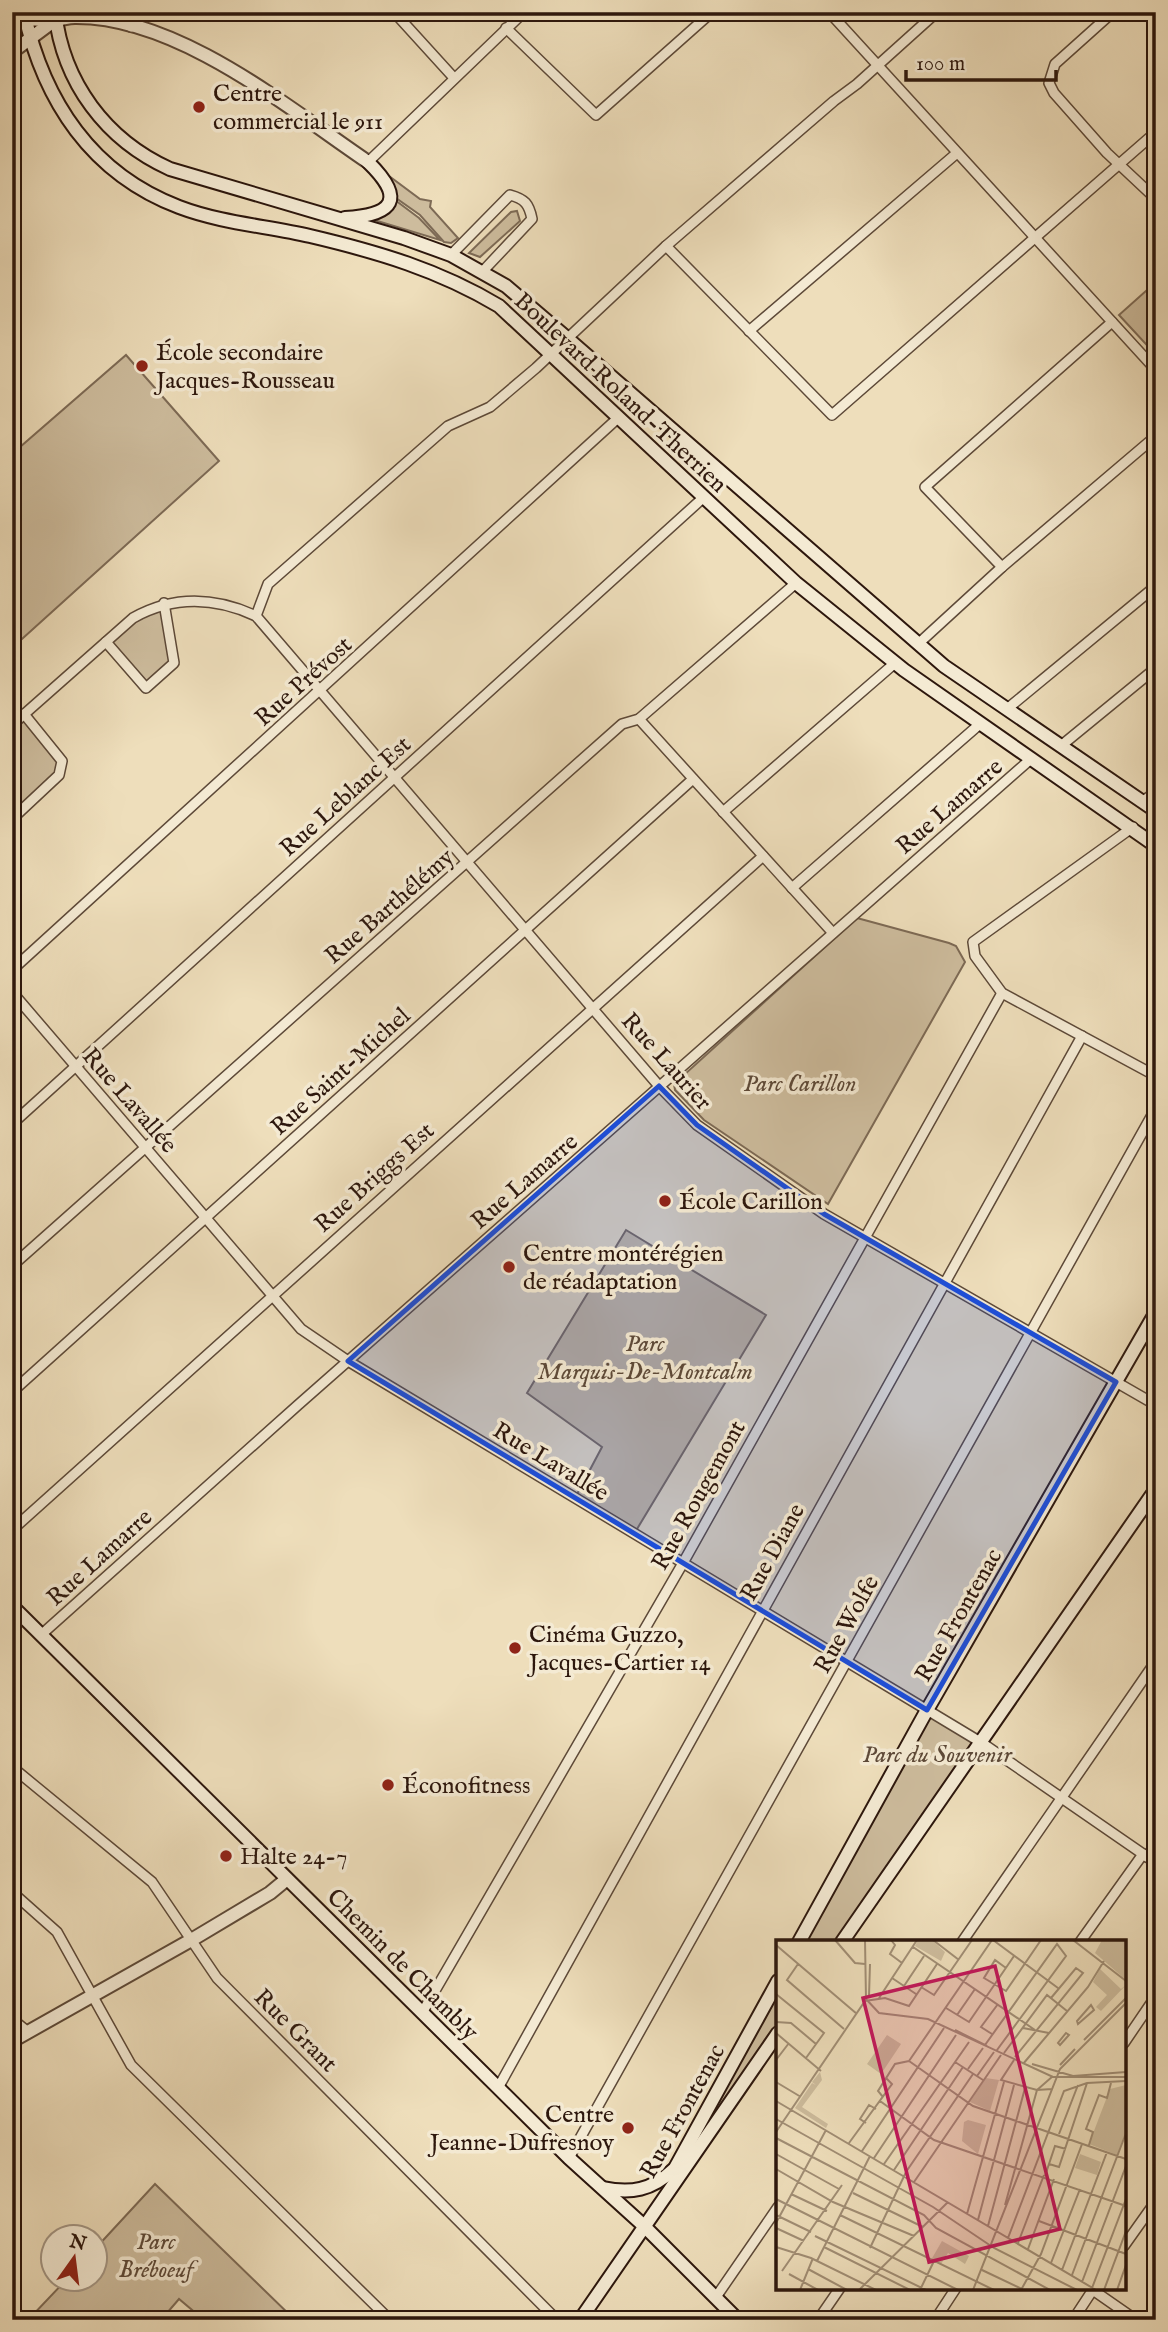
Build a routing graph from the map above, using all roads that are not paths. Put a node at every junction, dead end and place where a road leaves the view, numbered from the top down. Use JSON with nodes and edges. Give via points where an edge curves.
{"nodes":[{"id":1,"x":147,"y":12,"type":"edge"},
{"id":2,"x":394,"y":12,"type":"edge"},
{"id":3,"x":524,"y":12,"type":"edge"},
{"id":4,"x":712,"y":12,"type":"edge"},
{"id":5,"x":829,"y":12,"type":"edge"},
{"id":6,"x":937,"y":12,"type":"edge"},
{"id":7,"x":1113,"y":12,"type":"edge"},
{"id":8,"x":25,"y":15,"type":"edge"},
{"id":9,"x":55,"y":16,"type":"edge"},
{"id":10,"x":12,"y":25,"type":"edge"},
{"id":11,"x":131,"y":27,"type":"junction"},
{"id":12,"x":506,"y":28,"type":"junction"},
{"id":13,"x":30,"y":37,"type":"junction"},
{"id":14,"x":12,"y":52,"type":"edge"},
{"id":15,"x":878,"y":66,"type":"junction"},
{"id":16,"x":454,"y":78,"type":"junction"},
{"id":17,"x":1156,"y":132,"type":"edge"},
{"id":18,"x":957,"y":153,"type":"junction"},
{"id":19,"x":368,"y":162,"type":"junction"},
{"id":20,"x":1119,"y":163,"type":"junction"},
{"id":21,"x":1156,"y":199,"type":"edge"},
{"id":22,"x":334,"y":218,"type":"junction"},
{"id":23,"x":1034,"y":237,"type":"junction"},
{"id":24,"x":666,"y":246,"type":"junction"},
{"id":25,"x":451,"y":255,"type":"junction"},
{"id":26,"x":483,"y":271,"type":"junction"},
{"id":27,"x":1112,"y":322,"type":"junction"},
{"id":28,"x":749,"y":331,"type":"junction"},
{"id":29,"x":567,"y":338,"type":"junction"},
{"id":30,"x":551,"y":354,"type":"junction"},
{"id":31,"x":1156,"y":370,"type":"edge"},
{"id":32,"x":618,"y":418,"type":"junction"},
{"id":33,"x":1156,"y":436,"type":"edge"},
{"id":34,"x":704,"y":498,"type":"junction"},
{"id":35,"x":1002,"y":567,"type":"junction"},
{"id":36,"x":796,"y":583,"type":"junction"},
{"id":37,"x":1156,"y":586,"type":"edge"},
{"id":38,"x":164,"y":603,"type":"junction"},
{"id":39,"x":256,"y":616,"type":"junction"},
{"id":40,"x":106,"y":642,"type":"junction"},
{"id":41,"x":918,"y":643,"type":"junction"},
{"id":42,"x":895,"y":663,"type":"junction"},
{"id":43,"x":1156,"y":668,"type":"edge"},
{"id":44,"x":321,"y":691,"type":"junction"},
{"id":45,"x":1007,"y":709,"type":"junction"},
{"id":46,"x":24,"y":714,"type":"junction"},
{"id":47,"x":639,"y":719,"type":"junction"},
{"id":48,"x":981,"y":723,"type":"junction"},
{"id":49,"x":12,"y":725,"type":"edge"},
{"id":50,"x":1062,"y":745,"type":"junction"},
{"id":51,"x":1032,"y":758,"type":"junction"},
{"id":52,"x":395,"y":777,"type":"junction"},
{"id":53,"x":693,"y":779,"type":"junction"},
{"id":54,"x":1156,"y":792,"type":"edge"},
{"id":55,"x":1143,"y":801,"type":"junction"},
{"id":56,"x":1156,"y":811,"type":"edge"},
{"id":57,"x":723,"y":812,"type":"junction"},
{"id":58,"x":12,"y":819,"type":"edge"},
{"id":59,"x":1133,"y":827,"type":"junction"},
{"id":60,"x":1156,"y":846,"type":"edge"},
{"id":61,"x":763,"y":856,"type":"junction"},
{"id":62,"x":468,"y":862,"type":"junction"},
{"id":63,"x":792,"y":888,"type":"junction"},
{"id":64,"x":526,"y":929,"type":"junction"},
{"id":65,"x":833,"y":933,"type":"junction"},
{"id":66,"x":12,"y":971,"type":"edge"},
{"id":67,"x":12,"y":992,"type":"edge"},
{"id":68,"x":1002,"y":993,"type":"junction"},
{"id":69,"x":593,"y":1008,"type":"junction"},
{"id":70,"x":1082,"y":1036,"type":"junction"},
{"id":71,"x":76,"y":1066,"type":"junction"},
{"id":72,"x":1156,"y":1076,"type":"edge"},
{"id":73,"x":659,"y":1086,"type":"junction"},
{"id":74,"x":1156,"y":1108,"type":"edge"},
{"id":75,"x":12,"y":1124,"type":"edge"},
{"id":76,"x":145,"y":1147,"type":"junction"},
{"id":77,"x":206,"y":1218,"type":"junction"},
{"id":78,"x":865,"y":1237,"type":"junction"},
{"id":79,"x":12,"y":1266,"type":"edge"},
{"id":80,"x":945,"y":1283,"type":"junction"},
{"id":81,"x":271,"y":1294,"type":"junction"},
{"id":82,"x":1156,"y":1311,"type":"edge"},
{"id":83,"x":1032,"y":1333,"type":"junction"},
{"id":84,"x":348,"y":1362,"type":"junction"},
{"id":85,"x":1116,"y":1382,"type":"junction"},
{"id":86,"x":12,"y":1392,"type":"edge"},
{"id":87,"x":1156,"y":1405,"type":"edge"},
{"id":88,"x":1156,"y":1489,"type":"edge"},
{"id":89,"x":12,"y":1530,"type":"edge"},
{"id":90,"x":683,"y":1563,"type":"junction"},
{"id":91,"x":12,"y":1606,"type":"edge"},
{"id":92,"x":761,"y":1610,"type":"junction"},
{"id":93,"x":42,"y":1634,"type":"junction"},
{"id":94,"x":1156,"y":1661,"type":"edge"},
{"id":95,"x":847,"y":1662,"type":"junction"},
{"id":96,"x":927,"y":1710,"type":"junction"},
{"id":97,"x":982,"y":1743,"type":"junction"},
{"id":98,"x":12,"y":1767,"type":"edge"},
{"id":99,"x":1062,"y":1798,"type":"junction"},
{"id":100,"x":1156,"y":1844,"type":"edge"},
{"id":101,"x":1149,"y":1858,"type":"edge"},
{"id":102,"x":287,"y":1879,"type":"junction"},
{"id":103,"x":12,"y":1892,"type":"edge"},
{"id":104,"x":193,"y":1939,"type":"junction"},
{"id":105,"x":800,"y":1940,"type":"edge"},
{"id":106,"x":843,"y":1940,"type":"edge"},
{"id":107,"x":963,"y":1940,"type":"edge"},
{"id":108,"x":1082,"y":1940,"type":"edge"},
{"id":109,"x":776,"y":1985,"type":"edge"},
{"id":110,"x":94,"y":1996,"type":"junction"},
{"id":111,"x":1156,"y":1996,"type":"edge"},
{"id":112,"x":422,"y":2013,"type":"junction"},
{"id":113,"x":12,"y":2019,"type":"edge"},
{"id":114,"x":28,"y":2032,"type":"junction"},
{"id":115,"x":776,"y":2036,"type":"edge"},
{"id":116,"x":1126,"y":2040,"type":"edge"},
{"id":117,"x":12,"y":2041,"type":"edge"},
{"id":118,"x":498,"y":2088,"type":"junction"},
{"id":119,"x":569,"y":2158,"type":"junction"},
{"id":120,"x":673,"y":2170,"type":"junction"},
{"id":121,"x":602,"y":2188,"type":"junction"},
{"id":122,"x":1156,"y":2201,"type":"edge"},
{"id":123,"x":776,"y":2210,"type":"edge"},
{"id":124,"x":643,"y":2225,"type":"junction"},
{"id":125,"x":1126,"y":2243,"type":"edge"},
{"id":126,"x":839,"y":2290,"type":"edge"},
{"id":127,"x":955,"y":2290,"type":"edge"},
{"id":128,"x":1091,"y":2290,"type":"edge"},
{"id":129,"x":1093,"y":2290,"type":"edge"},
{"id":130,"x":716,"y":2297,"type":"junction"},
{"id":131,"x":12,"y":2309,"type":"edge"},
{"id":132,"x":25,"y":2320,"type":"edge"},
{"id":133,"x":390,"y":2320,"type":"edge"},
{"id":134,"x":557,"y":2320,"type":"edge"},
{"id":135,"x":580,"y":2320,"type":"edge"},
{"id":136,"x":738,"y":2320,"type":"edge"},
{"id":137,"x":818,"y":2320,"type":"edge"},
{"id":138,"x":935,"y":2320,"type":"edge"},
{"id":139,"x":1073,"y":2320,"type":"edge"},
{"id":140,"x":1136,"y":2320,"type":"edge"}],
"edges":[{"from":1,"to":11,"type":"street"},
{"from":2,"to":16,"type":"street"},
{"from":3,"to":12,"type":"street"},
{"from":4,"to":12,"type":"street","via":[[596,115]]},
{"from":5,"to":15,"type":"street"},
{"from":6,"to":15,"type":"street"},
{"from":7,"to":20,"type":"street","via":[[1059,60],[1049,78],[1055,93]]},
{"from":8,"to":9,"type":"main road"},
{"from":8,"to":10,"type":"main road"},
{"from":8,"to":13,"type":"main road","name":"Boulevard Roland-Therrien"},
{"from":9,"to":11,"type":"main road"},
{"from":9,"to":13,"type":"main road"},
{"from":9,"to":22,"type":"main road","name":"Boulevard Roland-Therrien","via":[[79,90],[97,116],[145,158]]},
{"from":11,"to":19,"type":"main road","via":[[184,44],[225,65]]},
{"from":12,"to":16,"type":"street"},
{"from":13,"to":14,"type":"main road"},
{"from":13,"to":30,"type":"main road","name":"Boulevard Roland-Therrien","via":[[48,86],[70,126],[134,187],[181,208],[310,236],[457,281],[499,306]]},
{"from":15,"to":18,"type":"street"},
{"from":15,"to":24,"type":"street"},
{"from":16,"to":19,"type":"street"},
{"from":17,"to":20,"type":"street"},
{"from":18,"to":23,"type":"street"},
{"from":18,"to":28,"type":"street"},
{"from":19,"to":22,"type":"main road","via":[[387,181],[388,202],[372,215]]},
{"from":20,"to":21,"type":"street"},
{"from":20,"to":23,"type":"street"},
{"from":22,"to":25,"type":"main road","name":"Boulevard Roland-Therrien"},
{"from":23,"to":27,"type":"street"},
{"from":23,"to":28,"type":"street","via":[[832,415]]},
{"from":24,"to":28,"type":"street"},
{"from":24,"to":29,"type":"street"},
{"from":25,"to":26,"type":"main road","name":"Boulevard Roland-Therrien"},
{"from":25,"to":26,"type":"street","via":[[510,195],[522,198],[530,206],[532,219]]},
{"from":26,"to":29,"type":"main road","name":"Boulevard Roland-Therrien"},
{"from":27,"to":31,"type":"street"},
{"from":27,"to":35,"type":"street","via":[[925,487]]},
{"from":29,"to":30,"type":"street"},
{"from":29,"to":41,"type":"main road","name":"Boulevard Roland-Therrien"},
{"from":30,"to":32,"type":"main road","name":"Boulevard Roland-Therrien"},
{"from":30,"to":39,"type":"street","via":[[489,407],[448,426],[268,584]]},
{"from":32,"to":34,"type":"main road","name":"Boulevard Roland-Therrien"},
{"from":32,"to":44,"type":"street","name":"Rue Prévost"},
{"from":33,"to":35,"type":"street"},
{"from":34,"to":36,"type":"main road","name":"Boulevard Roland-Therrien"},
{"from":34,"to":52,"type":"street","name":"Rue Leblanc Est"},
{"from":35,"to":41,"type":"street"},
{"from":36,"to":42,"type":"main road","name":"Boulevard Roland-Therrien"},
{"from":36,"to":47,"type":"street","name":"Rue Barthélémy"},
{"from":37,"to":45,"type":"street"},
{"from":38,"to":39,"type":"street","via":[[220,603]]},
{"from":38,"to":40,"type":"street","via":[[133,618]]},
{"from":38,"to":40,"type":"street","via":[[174,663],[146,688]]},
{"from":39,"to":44,"type":"street","name":"Rue Laurier"},
{"from":40,"to":46,"type":"street"},
{"from":41,"to":45,"type":"main road","name":"Boulevard Roland-Therrien"},
{"from":42,"to":48,"type":"main road","name":"Boulevard Roland-Therrien"},
{"from":42,"to":57,"type":"street"},
{"from":43,"to":50,"type":"street"},
{"from":44,"to":52,"type":"street","name":"Rue Laurier"},
{"from":44,"to":66,"type":"street","name":"Rue Prévost"},
{"from":45,"to":50,"type":"main road","name":"Boulevard Roland-Therrien"},
{"from":46,"to":49,"type":"street"},
{"from":46,"to":58,"type":"street","via":[[63,768]]},
{"from":47,"to":53,"type":"street"},
{"from":47,"to":62,"type":"street","name":"Rue Barthélémy","via":[[622,724]]},
{"from":48,"to":51,"type":"main road","name":"Boulevard Roland-Therrien"},
{"from":48,"to":63,"type":"street"},
{"from":50,"to":55,"type":"main road","name":"Boulevard Roland-Therrien"},
{"from":51,"to":59,"type":"main road","name":"Boulevard Roland-Therrien"},
{"from":51,"to":65,"type":"street","name":"Rue Lamarre"},
{"from":52,"to":62,"type":"street","name":"Rue Laurier"},
{"from":52,"to":71,"type":"street","name":"Rue Leblanc Est"},
{"from":53,"to":57,"type":"street"},
{"from":53,"to":64,"type":"street","name":"Rue Saint-Michel"},
{"from":54,"to":55,"type":"street"},
{"from":55,"to":56,"type":"main road","name":"Boulevard Roland-Therrien"},
{"from":57,"to":61,"type":"street"},
{"from":59,"to":60,"type":"main road","name":"Boulevard Roland-Therrien"},
{"from":59,"to":68,"type":"street","via":[[973,942],[975,956]]},
{"from":61,"to":63,"type":"street"},
{"from":61,"to":69,"type":"street","name":"Rue Briggs Est"},
{"from":62,"to":64,"type":"street","name":"Rue Laurier"},
{"from":62,"to":76,"type":"street","name":"Rue Barthélémy"},
{"from":63,"to":65,"type":"street"},
{"from":64,"to":69,"type":"street","name":"Rue Laurier"},
{"from":64,"to":77,"type":"street","name":"Rue Saint-Michel"},
{"from":65,"to":73,"type":"street","name":"Rue Lamarre"},
{"from":67,"to":71,"type":"street","name":"Rue Lavallée"},
{"from":68,"to":70,"type":"street"},
{"from":68,"to":78,"type":"street","name":"Rue Rougemont"},
{"from":69,"to":73,"type":"street","name":"Rue Laurier"},
{"from":69,"to":81,"type":"street","name":"Rue Briggs Est"},
{"from":70,"to":72,"type":"street"},
{"from":70,"to":80,"type":"street","name":"Rue Diane"},
{"from":71,"to":75,"type":"street","name":"Rue Leblanc Est"},
{"from":71,"to":76,"type":"street","name":"Rue Lavallée"},
{"from":73,"to":78,"type":"street","name":"Rue Laurier","via":[[697,1125],[751,1165]]},
{"from":73,"to":84,"type":"street","name":"Rue Lamarre"},
{"from":74,"to":83,"type":"street","name":"Rue Wolfe"},
{"from":76,"to":77,"type":"street","name":"Rue Lavallée"},
{"from":76,"to":79,"type":"street","name":"Rue Barthélémy"},
{"from":77,"to":81,"type":"street","name":"Rue Lavallée"},
{"from":77,"to":86,"type":"street","name":"Rue Saint-Michel"},
{"from":78,"to":80,"type":"street","name":"Rue Laurier"},
{"from":78,"to":90,"type":"street","name":"Rue Rougemont"},
{"from":80,"to":83,"type":"street","name":"Rue Laurier"},
{"from":80,"to":92,"type":"street","name":"Rue Diane"},
{"from":81,"to":84,"type":"street","name":"Rue Lavallée","via":[[301,1329]]},
{"from":81,"to":89,"type":"street","name":"Rue Briggs Est"},
{"from":82,"to":85,"type":"main road","name":"Rue Frontenac"},
{"from":83,"to":85,"type":"street","name":"Rue Laurier"},
{"from":83,"to":95,"type":"street","name":"Rue Wolfe"},
{"from":84,"to":90,"type":"street","name":"Rue Lavallée"},
{"from":84,"to":93,"type":"street","name":"Rue Lamarre"},
{"from":85,"to":87,"type":"street","name":"Rue Laurier"},
{"from":85,"to":96,"type":"main road","name":"Rue Frontenac"},
{"from":88,"to":97,"type":"main road"},
{"from":90,"to":92,"type":"street","name":"Rue Lavallée"},
{"from":90,"to":112,"type":"street","name":"Rue Rougemont"},
{"from":91,"to":93,"type":"main road","name":"Chemin de Chambly"},
{"from":92,"to":95,"type":"street","name":"Rue Lavallée"},
{"from":92,"to":118,"type":"street","name":"Rue Diane"},
{"from":93,"to":102,"type":"main road","name":"Chemin de Chambly"},
{"from":94,"to":99,"type":"street"},
{"from":95,"to":96,"type":"street","name":"Rue Lavallée"},
{"from":95,"to":119,"type":"street","name":"Rue Wolfe"},
{"from":96,"to":97,"type":"street","name":"Rue Lavallée"},
{"from":96,"to":105,"type":"main road","name":"Rue Frontenac"},
{"from":97,"to":99,"type":"street","name":"Rue Lavallée"},
{"from":97,"to":106,"type":"main road"},
{"from":98,"to":104,"type":"street","name":"Rue Grant","via":[[152,1882]]},
{"from":99,"to":101,"type":"street","name":"Rue Lavallée"},
{"from":99,"to":107,"type":"street"},
{"from":100,"to":101,"type":"street"},
{"from":101,"to":108,"type":"street"},
{"from":102,"to":104,"type":"main road"},
{"from":102,"to":112,"type":"main road","name":"Chemin de Chambly"},
{"from":103,"to":110,"type":"street","via":[[57,1931]]},
{"from":104,"to":110,"type":"main road"},
{"from":104,"to":134,"type":"street","name":"Rue Grant","via":[[217,1978]]},
{"from":109,"to":120,"type":"main road","name":"Rue Frontenac"},
{"from":110,"to":114,"type":"main road"},
{"from":110,"to":133,"type":"street","via":[[131,2065]]},
{"from":111,"to":116,"type":"street"},
{"from":112,"to":118,"type":"main road","name":"Chemin de Chambly"},
{"from":113,"to":114,"type":"street"},
{"from":114,"to":117,"type":"main road"},
{"from":115,"to":124,"type":"main road"},
{"from":118,"to":119,"type":"main road","name":"Chemin de Chambly"},
{"from":119,"to":121,"type":"main road","name":"Chemin de Chambly"},
{"from":120,"to":121,"type":"main road","via":[[651,2187],[634,2191]]},
{"from":120,"to":124,"type":"main road","name":"Rue Frontenac"},
{"from":121,"to":124,"type":"main road","name":"Chemin de Chambly"},
{"from":122,"to":125,"type":"street"},
{"from":123,"to":130,"type":"street"},
{"from":124,"to":130,"type":"main road","name":"Chemin de Chambly"},
{"from":124,"to":135,"type":"main road"},
{"from":126,"to":137,"type":"street"},
{"from":127,"to":138,"type":"street"},
{"from":128,"to":139,"type":"street"},
{"from":129,"to":140,"type":"street"},
{"from":130,"to":136,"type":"main road","name":"Chemin de Chambly"},
{"from":131,"to":132,"type":"street"}]}
